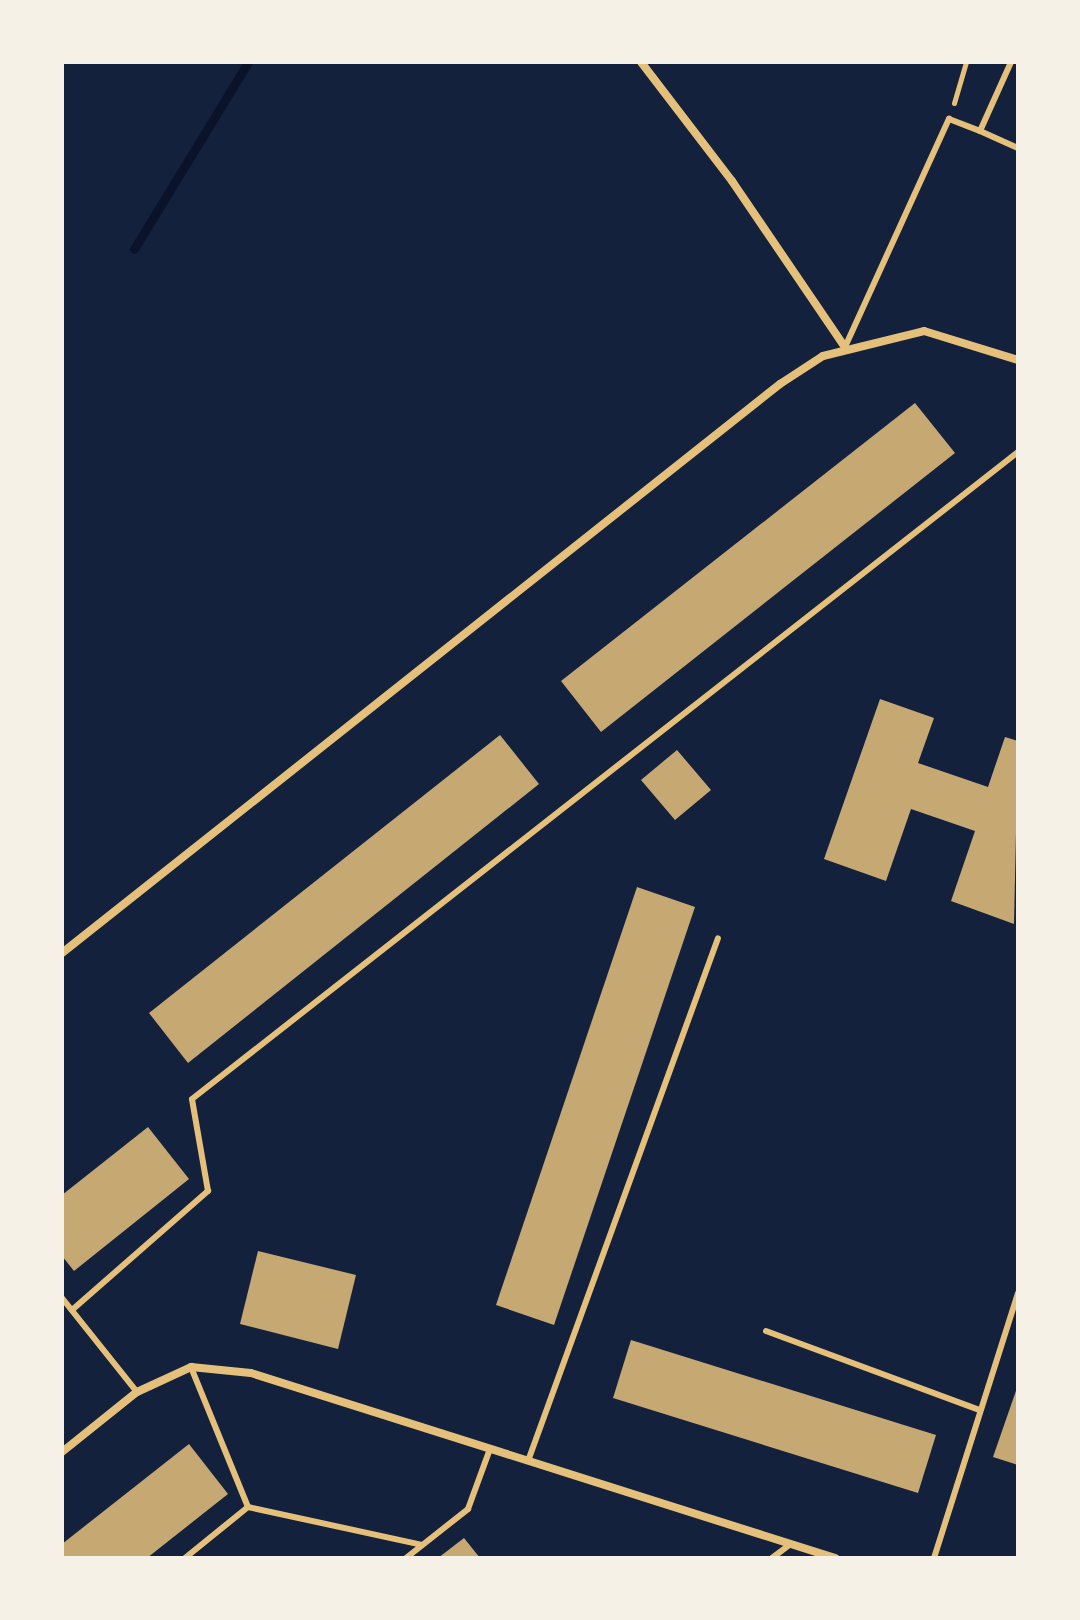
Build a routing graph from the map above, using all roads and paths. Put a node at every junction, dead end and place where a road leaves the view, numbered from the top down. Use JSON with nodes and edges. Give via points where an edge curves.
{"nodes":[{"id":1,"x":641,"y":62,"type":"edge"},
{"id":2,"x":966,"y":62,"type":"edge"},
{"id":3,"x":1011,"y":62,"type":"edge"},
{"id":4,"x":949,"y":119,"type":"junction"},
{"id":5,"x":980,"y":131,"type":"junction"},
{"id":6,"x":1018,"y":148,"type":"edge"},
{"id":7,"x":845,"y":347,"type":"junction"},
{"id":8,"x":1018,"y":360,"type":"edge"},
{"id":9,"x":1018,"y":452,"type":"edge"},
{"id":10,"x":718,"y":938,"type":"dead end"},
{"id":11,"x":62,"y":953,"type":"edge"},
{"id":12,"x":1018,"y":1293,"type":"edge"},
{"id":13,"x":62,"y":1298,"type":"edge"},
{"id":14,"x":72,"y":1310,"type":"junction"},
{"id":15,"x":766,"y":1331,"type":"dead end"},
{"id":16,"x":191,"y":1367,"type":"junction"},
{"id":17,"x":137,"y":1392,"type":"junction"},
{"id":18,"x":980,"y":1410,"type":"junction"},
{"id":19,"x":490,"y":1449,"type":"junction"},
{"id":20,"x":62,"y":1452,"type":"edge"},
{"id":21,"x":528,"y":1461,"type":"junction"},
{"id":22,"x":248,"y":1507,"type":"junction"},
{"id":23,"x":422,"y":1545,"type":"junction"},
{"id":24,"x":789,"y":1545,"type":"junction"},
{"id":25,"x":185,"y":1558,"type":"edge"},
{"id":26,"x":406,"y":1558,"type":"edge"},
{"id":27,"x":772,"y":1558,"type":"edge"},
{"id":28,"x":835,"y":1558,"type":"edge"},
{"id":29,"x":934,"y":1558,"type":"edge"}],
"edges":[{"from":1,"to":7,"type":"street","via":[[732,181]]},
{"from":2,"to":4,"type":"path"},
{"from":3,"to":5,"type":"lane"},
{"from":4,"to":5,"type":"lane"},
{"from":4,"to":7,"type":"lane"},
{"from":5,"to":6,"type":"lane"},
{"from":7,"to":8,"type":"street","via":[[924,331]]},
{"from":7,"to":11,"type":"street","via":[[780,384]]},
{"from":9,"to":14,"type":"lane","via":[[192,1099],[208,1191]]},
{"from":10,"to":21,"type":"lane"},
{"from":12,"to":18,"type":"lane"},
{"from":13,"to":14,"type":"lane"},
{"from":14,"to":17,"type":"lane"},
{"from":15,"to":18,"type":"lane"},
{"from":16,"to":17,"type":"street"},
{"from":16,"to":19,"type":"street","via":[[251,1373]]},
{"from":16,"to":22,"type":"lane"},
{"from":17,"to":20,"type":"street"},
{"from":18,"to":29,"type":"lane"},
{"from":19,"to":21,"type":"street"},
{"from":19,"to":23,"type":"lane","via":[[468,1509]]},
{"from":21,"to":24,"type":"street"},
{"from":22,"to":23,"type":"lane"},
{"from":22,"to":25,"type":"lane"},
{"from":23,"to":26,"type":"lane"},
{"from":24,"to":27,"type":"lane"},
{"from":24,"to":28,"type":"street"}]}
